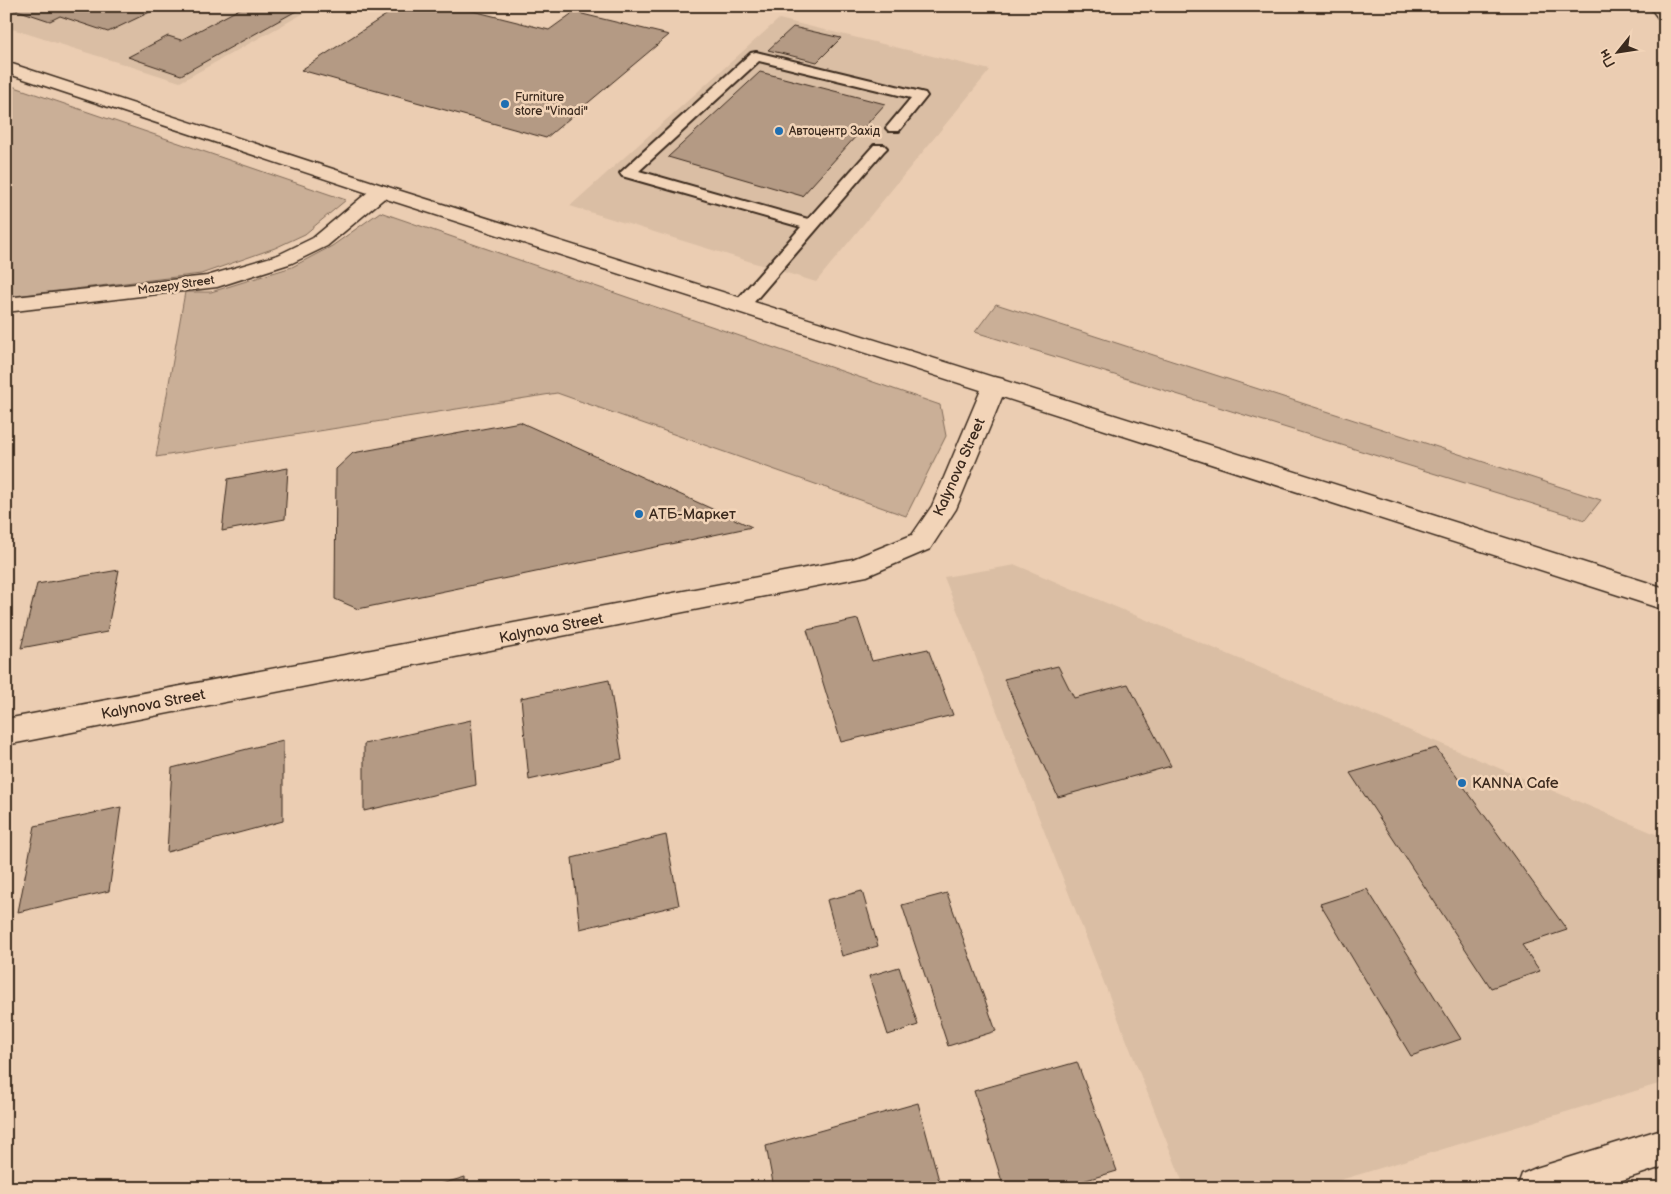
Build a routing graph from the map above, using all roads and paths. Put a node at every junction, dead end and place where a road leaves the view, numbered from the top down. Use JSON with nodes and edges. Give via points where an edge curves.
{"nodes":[{"id":1,"x":1657,"y":6,"type":"edge"},
{"id":2,"x":1665,"y":16,"type":"edge"},
{"id":3,"x":6,"y":67,"type":"edge"},
{"id":4,"x":894,"y":128,"type":"dead end"},
{"id":5,"x":879,"y":148,"type":"dead end"},
{"id":6,"x":380,"y":191,"type":"junction"},
{"id":7,"x":812,"y":225,"type":"junction"},
{"id":8,"x":6,"y":305,"type":"edge"},
{"id":9,"x":742,"y":305,"type":"junction"},
{"id":10,"x":995,"y":385,"type":"junction"},
{"id":11,"x":1665,"y":599,"type":"edge"},
{"id":12,"x":6,"y":732,"type":"edge"},
{"id":13,"x":1665,"y":1148,"type":"edge"},
{"id":14,"x":1536,"y":1188,"type":"edge"}],
"edges":[{"from":1,"to":2,"type":"main road"},
{"from":3,"to":6,"type":"main road"},
{"from":4,"to":7,"type":"lane","via":[[920,96],[756,56],[628,173]]},
{"from":5,"to":7,"type":"lane"},
{"from":6,"to":8,"type":"main road","name":"Mazepy Street","via":[[320,242],[285,259],[209,282]]},
{"from":6,"to":9,"type":"main road"},
{"from":7,"to":9,"type":"lane"},
{"from":9,"to":10,"type":"main road"},
{"from":10,"to":11,"type":"main road"},
{"from":10,"to":12,"type":"main road","name":"Kalynova Street","via":[[943,509],[921,542],[857,569]]},
{"from":13,"to":14,"type":"main road"}]}
